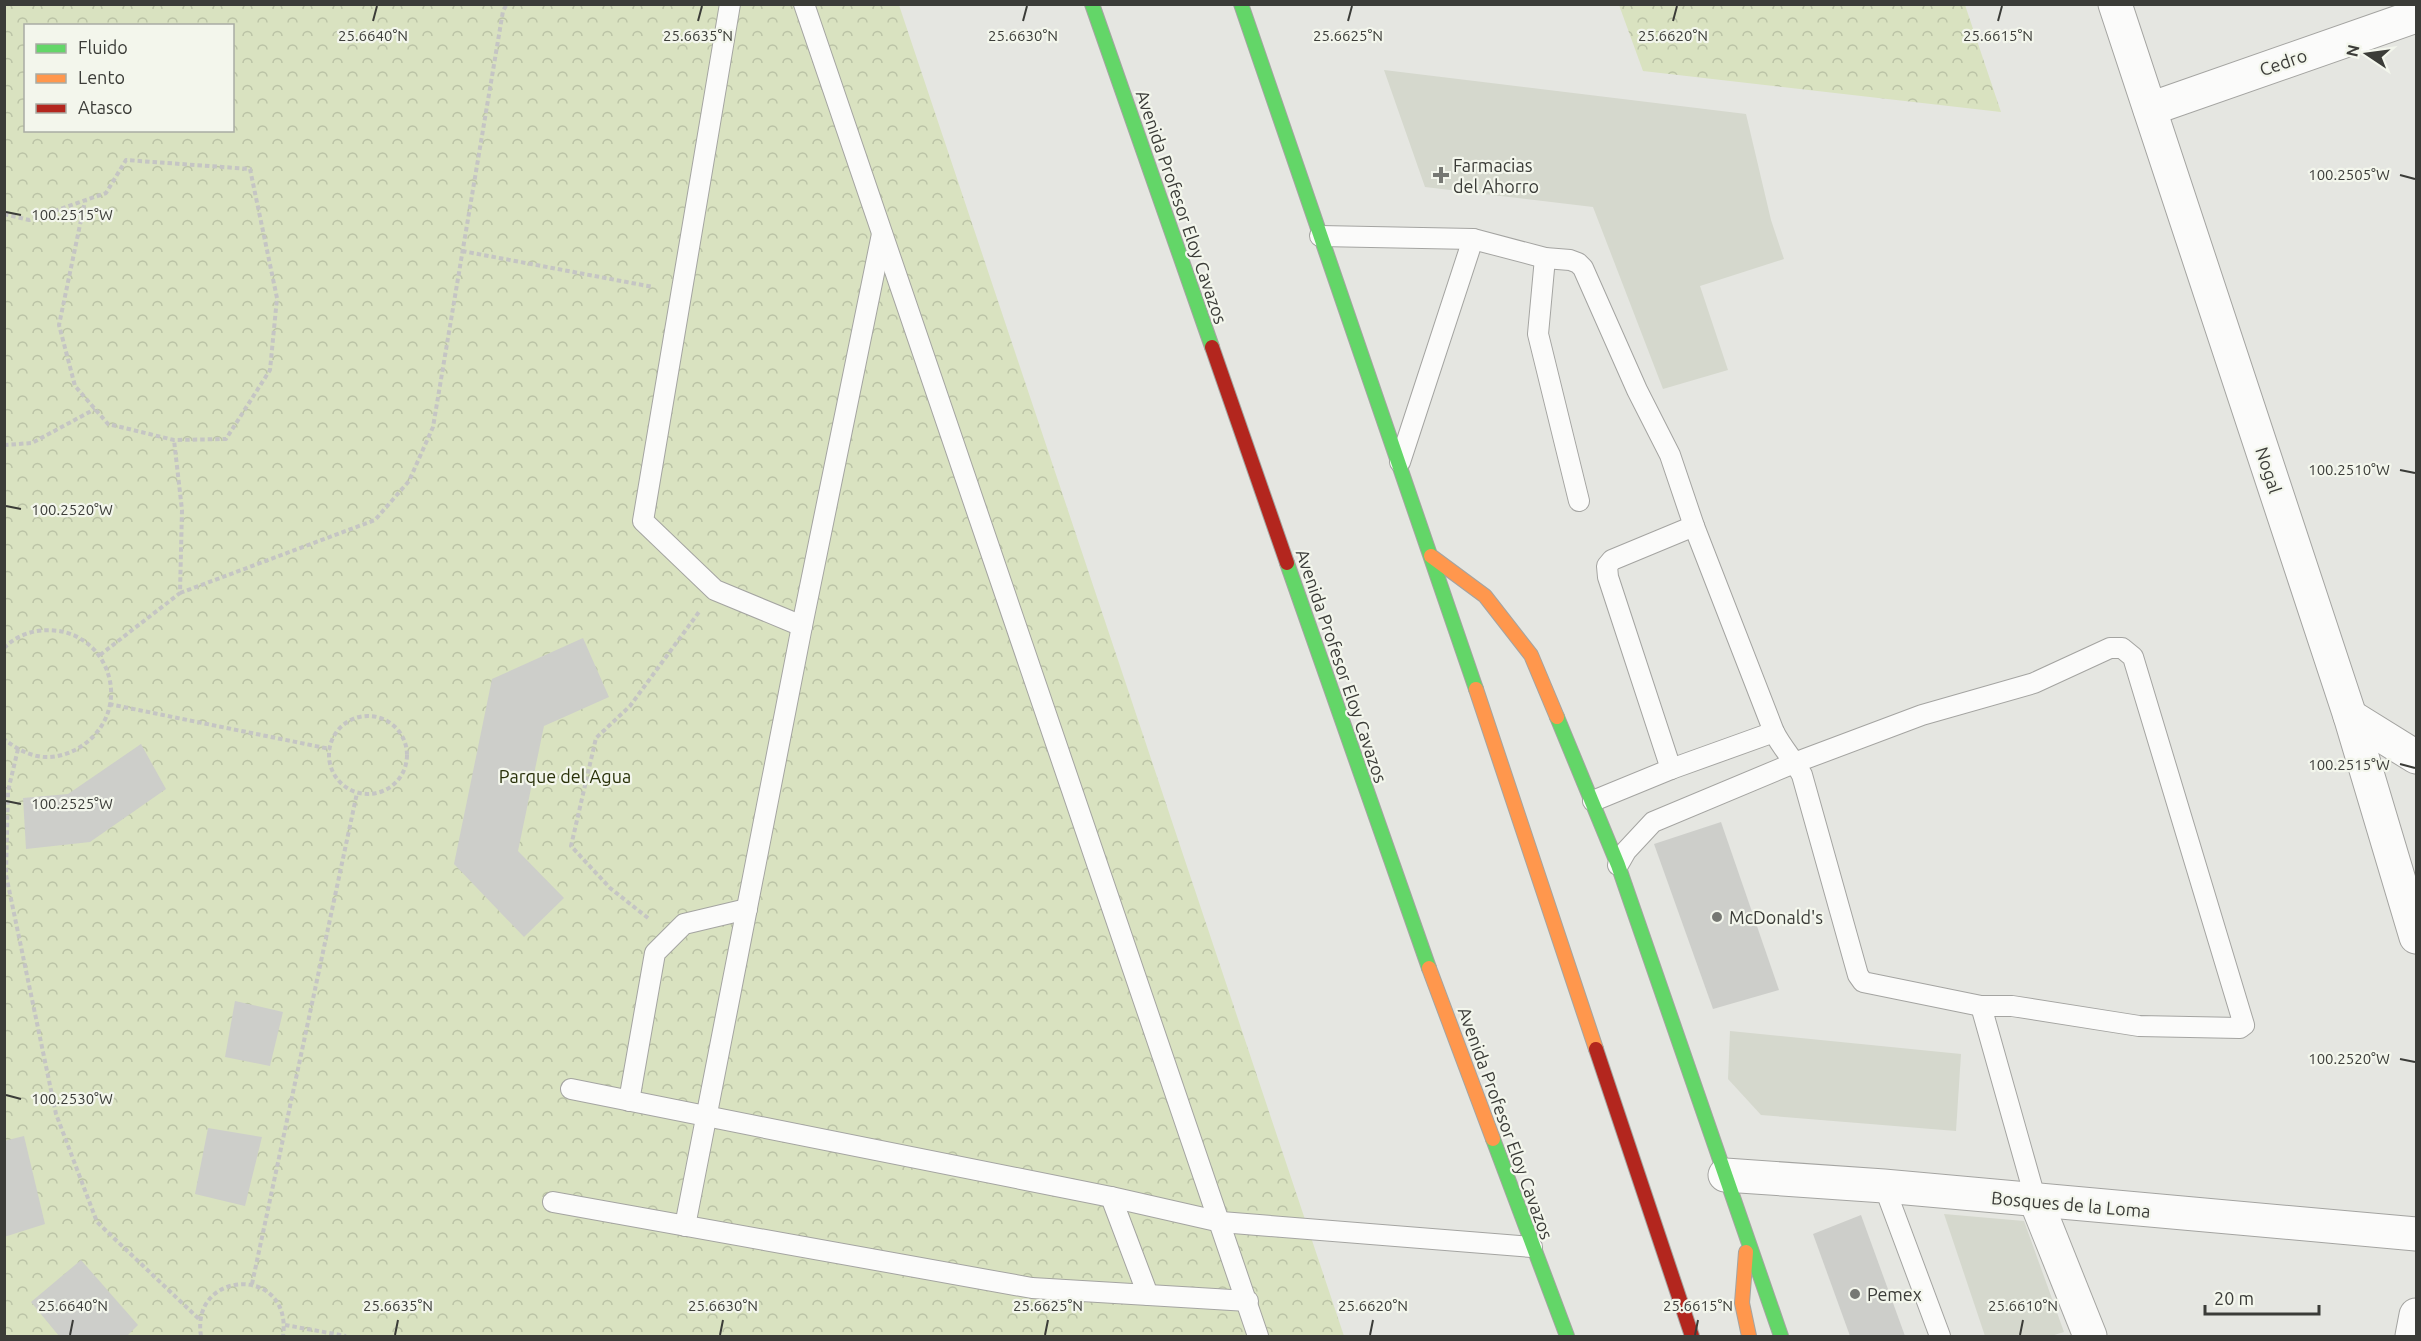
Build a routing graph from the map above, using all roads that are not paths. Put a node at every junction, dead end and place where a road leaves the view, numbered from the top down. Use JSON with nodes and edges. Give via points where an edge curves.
{"nodes":[{"id":1,"x":730,"y":4,"type":"edge"},
{"id":2,"x":804,"y":4,"type":"edge"},
{"id":3,"x":1092,"y":4,"type":"edge"},
{"id":4,"x":1240,"y":4,"type":"edge"},
{"id":5,"x":2115,"y":4,"type":"edge"},
{"id":6,"x":2412,"y":21,"type":"edge"},
{"id":7,"x":2150,"y":109,"type":"junction"},
{"id":8,"x":882,"y":234,"type":"junction"},
{"id":9,"x":1320,"y":236,"type":"junction"},
{"id":10,"x":1473,"y":239,"type":"junction"},
{"id":11,"x":1545,"y":258,"type":"junction"},
{"id":12,"x":1399,"y":464,"type":"junction"},
{"id":13,"x":1578,"y":501,"type":"dead end"},
{"id":14,"x":1694,"y":526,"type":"junction"},
{"id":15,"x":1431,"y":556,"type":"junction"},
{"id":16,"x":802,"y":626,"type":"junction"},
{"id":17,"x":2350,"y":716,"type":"junction"},
{"id":18,"x":1774,"y":732,"type":"junction"},
{"id":19,"x":2416,"y":757,"type":"edge"},
{"id":20,"x":1794,"y":763,"type":"junction"},
{"id":21,"x":1671,"y":769,"type":"junction"},
{"id":22,"x":1593,"y":801,"type":"junction"},
{"id":23,"x":1618,"y":865,"type":"junction"},
{"id":24,"x":747,"y":909,"type":"junction"},
{"id":25,"x":2416,"y":937,"type":"edge"},
{"id":26,"x":1981,"y":1006,"type":"junction"},
{"id":27,"x":571,"y":1089,"type":"dead end"},
{"id":28,"x":629,"y":1101,"type":"junction"},
{"id":29,"x":706,"y":1116,"type":"junction"},
{"id":30,"x":1725,"y":1175,"type":"junction"},
{"id":31,"x":1884,"y":1186,"type":"junction"},
{"id":32,"x":1111,"y":1197,"type":"junction"},
{"id":33,"x":553,"y":1202,"type":"dead end"},
{"id":34,"x":2036,"y":1202,"type":"junction"},
{"id":35,"x":1221,"y":1222,"type":"junction"},
{"id":36,"x":685,"y":1226,"type":"junction"},
{"id":37,"x":2416,"y":1234,"type":"edge"},
{"id":38,"x":1748,"y":1242,"type":"junction"},
{"id":39,"x":1532,"y":1246,"type":"junction"},
{"id":40,"x":1148,"y":1295,"type":"junction"},
{"id":41,"x":1248,"y":1301,"type":"junction"},
{"id":42,"x":2416,"y":1314,"type":"edge"},
{"id":43,"x":1258,"y":1336,"type":"edge"},
{"id":44,"x":1567,"y":1336,"type":"edge"},
{"id":45,"x":1692,"y":1336,"type":"edge"},
{"id":46,"x":1749,"y":1336,"type":"edge"},
{"id":47,"x":1781,"y":1336,"type":"edge"},
{"id":48,"x":1940,"y":1336,"type":"edge"},
{"id":49,"x":2090,"y":1336,"type":"edge"},
{"id":50,"x":2412,"y":1336,"type":"edge"}],
"edges":[{"from":1,"to":16,"type":"lane","via":[[643,521],[715,590]]},
{"from":2,"to":8,"type":"lane"},
{"from":3,"to":39,"type":"main road","name":"Avenida Profesor Eloy Cavazos","via":[[1408,912]]},
{"from":4,"to":9,"type":"main road"},
{"from":5,"to":7,"type":"street","name":"Nogal"},
{"from":6,"to":7,"type":"street","name":"Cedro"},
{"from":7,"to":17,"type":"street","name":"Nogal"},
{"from":8,"to":16,"type":"lane"},
{"from":8,"to":35,"type":"lane"},
{"from":9,"to":10,"type":"lane"},
{"from":9,"to":12,"type":"main road"},
{"from":10,"to":11,"type":"lane"},
{"from":10,"to":12,"type":"lane"},
{"from":11,"to":13,"type":"lane","via":[[1538,334]]},
{"from":11,"to":14,"type":"lane","via":[[1578,263],[1584,268],[1670,455]]},
{"from":12,"to":15,"type":"main road"},
{"from":14,"to":18,"type":"lane"},
{"from":14,"to":21,"type":"lane","via":[[1612,560],[1607,570]]},
{"from":15,"to":22,"type":"main road","via":[[1485,596],[1531,655]]},
{"from":15,"to":45,"type":"main road"},
{"from":16,"to":24,"type":"lane"},
{"from":17,"to":19,"type":"street"},
{"from":17,"to":25,"type":"street","name":"Nogal"},
{"from":18,"to":20,"type":"lane"},
{"from":18,"to":21,"type":"lane"},
{"from":20,"to":23,"type":"lane","via":[[1653,822]]},
{"from":20,"to":26,"type":"lane","via":[[1802,775],[1863,982]]},
{"from":20,"to":26,"type":"lane","via":[[1922,715],[2034,683],[2110,648],[2122,648],[2133,657],[2244,1024],[2240,1028],[2139,1026],[2012,1006]]},
{"from":21,"to":22,"type":"lane"},
{"from":22,"to":23,"type":"main road"},
{"from":23,"to":30,"type":"main road"},
{"from":24,"to":28,"type":"lane","via":[[684,924],[655,953]]},
{"from":24,"to":29,"type":"lane"},
{"from":26,"to":34,"type":"lane"},
{"from":27,"to":28,"type":"lane"},
{"from":28,"to":29,"type":"lane"},
{"from":29,"to":32,"type":"lane"},
{"from":29,"to":36,"type":"lane"},
{"from":30,"to":31,"type":"street","name":"Bosques de la Loma"},
{"from":30,"to":38,"type":"main road"},
{"from":31,"to":34,"type":"street","name":"Bosques de la Loma"},
{"from":31,"to":48,"type":"lane"},
{"from":32,"to":35,"type":"lane"},
{"from":32,"to":40,"type":"lane"},
{"from":33,"to":36,"type":"lane"},
{"from":34,"to":37,"type":"street","name":"Bosques de la Loma"},
{"from":34,"to":49,"type":"street"},
{"from":35,"to":39,"type":"lane"},
{"from":35,"to":41,"type":"lane"},
{"from":36,"to":40,"type":"lane","via":[[1032,1288]]},
{"from":38,"to":46,"type":"main road","via":[[1742,1303]]},
{"from":38,"to":47,"type":"main road"},
{"from":39,"to":44,"type":"main road","name":"Avenida Profesor Eloy Cavazos"},
{"from":40,"to":41,"type":"lane"},
{"from":41,"to":43,"type":"lane"},
{"from":42,"to":50,"type":"street"}]}
